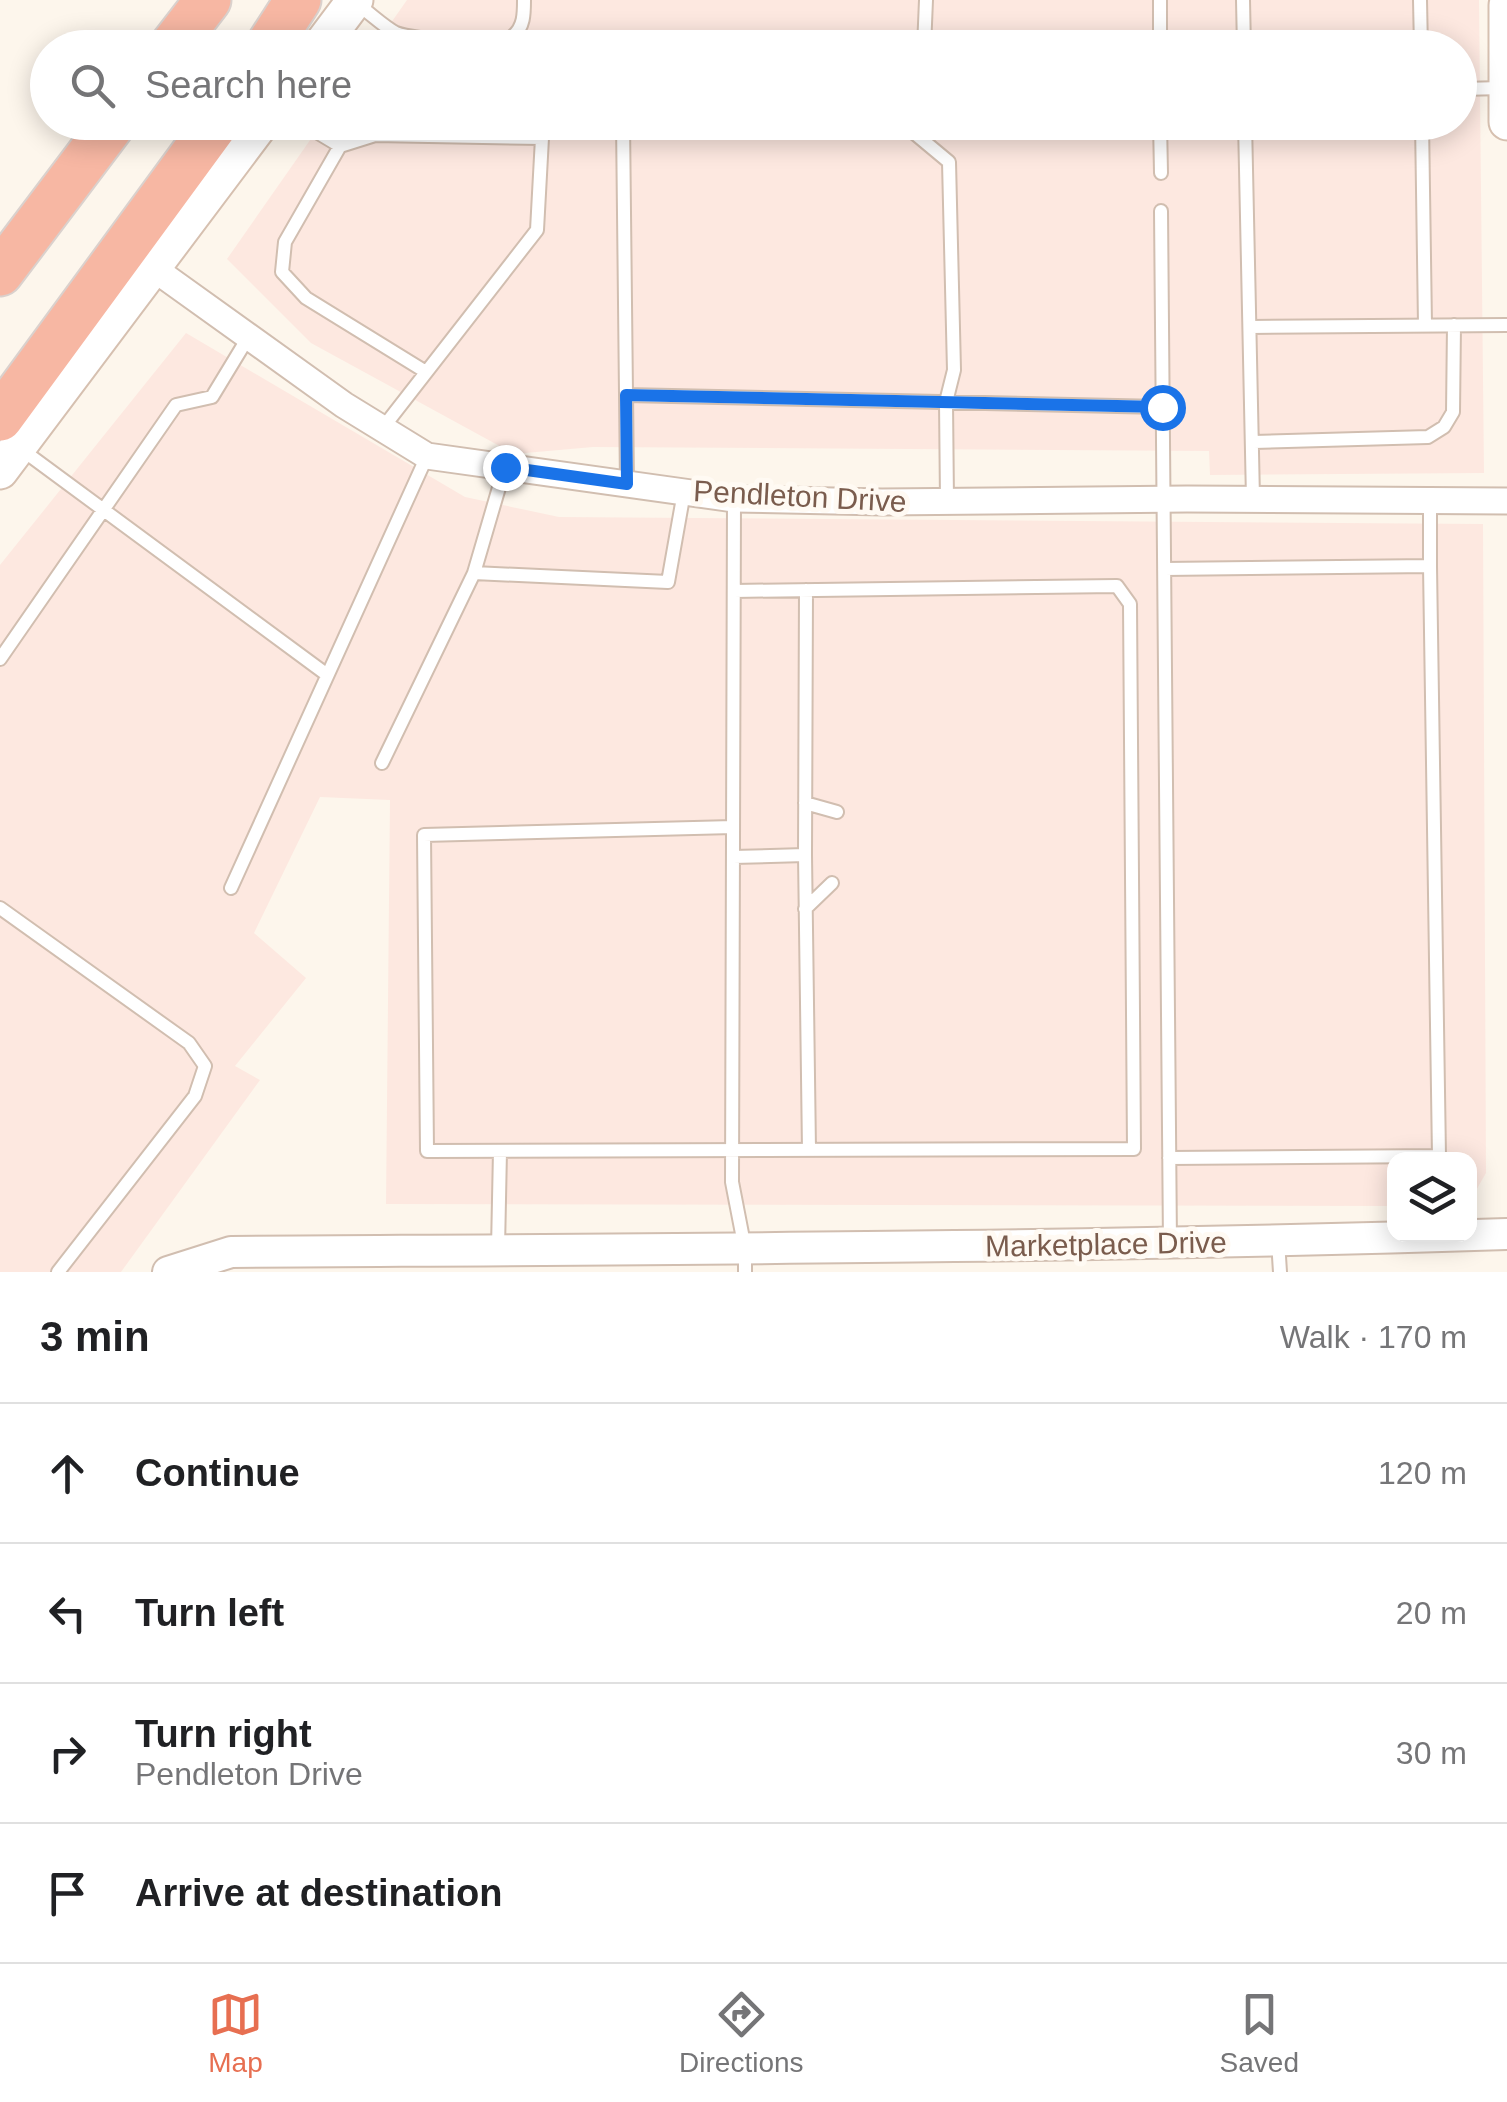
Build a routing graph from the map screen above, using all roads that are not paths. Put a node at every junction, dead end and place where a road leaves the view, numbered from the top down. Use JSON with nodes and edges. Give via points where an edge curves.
{"nodes":[{"id":1,"x":208,"y":0,"type":"edge"},
{"id":2,"x":298,"y":0,"type":"edge"},
{"id":3,"x":524,"y":0,"type":"edge"},
{"id":4,"x":926,"y":0,"type":"edge"},
{"id":5,"x":1160,"y":0,"type":"edge"},
{"id":6,"x":1243,"y":0,"type":"edge"},
{"id":7,"x":1420,"y":0,"type":"edge"},
{"id":8,"x":354,"y":1,"type":"edge"},
{"id":9,"x":1507,"y":5,"type":"edge"},
{"id":10,"x":186,"y":30,"type":"edge"},
{"id":11,"x":279,"y":30,"type":"edge"},
{"id":12,"x":332,"y":30,"type":"edge"},
{"id":13,"x":393,"y":30,"type":"edge"},
{"id":14,"x":518,"y":30,"type":"edge"},
{"id":15,"x":925,"y":30,"type":"edge"},
{"id":16,"x":1160,"y":30,"type":"edge"},
{"id":17,"x":1244,"y":30,"type":"edge"},
{"id":18,"x":1421,"y":30,"type":"edge"},
{"id":19,"x":1507,"y":88,"type":"edge"},
{"id":20,"x":1477,"y":89,"type":"edge"},
{"id":21,"x":1507,"y":122,"type":"edge"},
{"id":22,"x":100,"y":140,"type":"edge"},
{"id":23,"x":206,"y":140,"type":"edge"},
{"id":24,"x":249,"y":140,"type":"edge"},
{"id":25,"x":330,"y":140,"type":"edge"},
{"id":26,"x":359,"y":140,"type":"edge"},
{"id":27,"x":542,"y":140,"type":"edge"},
{"id":28,"x":623,"y":140,"type":"edge"},
{"id":29,"x":923,"y":140,"type":"edge"},
{"id":30,"x":1160,"y":140,"type":"edge"},
{"id":31,"x":1245,"y":140,"type":"edge"},
{"id":32,"x":1422,"y":140,"type":"edge"},
{"id":33,"x":340,"y":146,"type":"junction"},
{"id":34,"x":1161,"y":173,"type":"dead end"},
{"id":35,"x":1161,"y":211,"type":"dead end"},
{"id":36,"x":153,"y":268,"type":"junction"},
{"id":37,"x":0,"y":273,"type":"edge"},
{"id":38,"x":1425,"y":326,"type":"junction"},
{"id":39,"x":1454,"y":326,"type":"junction"},
{"id":40,"x":1507,"y":326,"type":"edge"},
{"id":41,"x":1250,"y":328,"type":"junction"},
{"id":42,"x":248,"y":336,"type":"junction"},
{"id":43,"x":426,"y":372,"type":"junction"},
{"id":44,"x":626,"y":395,"type":"junction"},
{"id":45,"x":946,"y":402,"type":"junction"},
{"id":46,"x":1162,"y":407,"type":"junction"},
{"id":47,"x":382,"y":429,"type":"junction"},
{"id":48,"x":1254,"y":442,"type":"junction"},
{"id":49,"x":6,"y":446,"type":"edge"},
{"id":50,"x":427,"y":456,"type":"junction"},
{"id":51,"x":505,"y":467,"type":"junction"},
{"id":52,"x":627,"y":484,"type":"junction"},
{"id":53,"x":684,"y":492,"type":"junction"},
{"id":54,"x":734,"y":498,"type":"junction"},
{"id":55,"x":1163,"y":499,"type":"junction"},
{"id":56,"x":1253,"y":499,"type":"junction"},
{"id":57,"x":1430,"y":500,"type":"junction"},
{"id":58,"x":1507,"y":500,"type":"edge"},
{"id":59,"x":948,"y":502,"type":"junction"},
{"id":60,"x":104,"y":510,"type":"junction"},
{"id":61,"x":1430,"y":566,"type":"junction"},
{"id":62,"x":1164,"y":569,"type":"junction"},
{"id":63,"x":474,"y":574,"type":"junction"},
{"id":64,"x":806,"y":590,"type":"junction"},
{"id":65,"x":734,"y":591,"type":"junction"},
{"id":66,"x":0,"y":659,"type":"edge"},
{"id":67,"x":326,"y":674,"type":"junction"},
{"id":68,"x":382,"y":763,"type":"dead end"},
{"id":69,"x":805,"y":803,"type":"junction"},
{"id":70,"x":837,"y":812,"type":"dead end"},
{"id":71,"x":733,"y":828,"type":"junction"},
{"id":72,"x":805,"y":855,"type":"junction"},
{"id":73,"x":733,"y":857,"type":"junction"},
{"id":74,"x":832,"y":883,"type":"dead end"},
{"id":75,"x":231,"y":888,"type":"dead end"},
{"id":76,"x":0,"y":908,"type":"edge"},
{"id":77,"x":806,"y":909,"type":"junction"},
{"id":78,"x":732,"y":1150,"type":"junction"},
{"id":79,"x":809,"y":1150,"type":"junction"},
{"id":80,"x":500,"y":1151,"type":"junction"},
{"id":81,"x":1439,"y":1152,"type":"edge"},
{"id":82,"x":1168,"y":1158,"type":"junction"},
{"id":83,"x":1387,"y":1158,"type":"edge"},
{"id":84,"x":1477,"y":1234,"type":"edge"},
{"id":85,"x":1507,"y":1234,"type":"edge"},
{"id":86,"x":1387,"y":1237,"type":"edge"},
{"id":87,"x":1278,"y":1241,"type":"junction"},
{"id":88,"x":1170,"y":1242,"type":"junction"},
{"id":89,"x":498,"y":1250,"type":"junction"},
{"id":90,"x":745,"y":1260,"type":"edge"},
{"id":91,"x":58,"y":1272,"type":"edge"},
{"id":92,"x":168,"y":1272,"type":"edge"},
{"id":93,"x":1280,"y":1272,"type":"edge"}],
"edges":[{"from":1,"to":10,"type":"highway"},
{"from":2,"to":11,"type":"highway"},
{"from":3,"to":14,"type":"lane"},
{"from":4,"to":15,"type":"lane"},
{"from":5,"to":16,"type":"lane"},
{"from":6,"to":17,"type":"lane"},
{"from":7,"to":18,"type":"lane"},
{"from":8,"to":12,"type":"main road"},
{"from":8,"to":13,"type":"lane"},
{"from":9,"to":19,"type":"main road"},
{"from":19,"to":20,"type":"lane"},
{"from":19,"to":21,"type":"main road"},
{"from":22,"to":37,"type":"highway"},
{"from":23,"to":49,"type":"highway"},
{"from":24,"to":36,"type":"main road"},
{"from":25,"to":33,"type":"lane"},
{"from":26,"to":33,"type":"lane"},
{"from":27,"to":43,"type":"lane","via":[[537,230]]},
{"from":28,"to":44,"type":"lane"},
{"from":29,"to":45,"type":"lane","via":[[949,162],[954,370]]},
{"from":30,"to":34,"type":"lane"},
{"from":31,"to":41,"type":"lane"},
{"from":32,"to":38,"type":"lane"},
{"from":33,"to":43,"type":"lane","via":[[285,242],[282,272],[306,298]]},
{"from":35,"to":46,"type":"lane"},
{"from":36,"to":42,"type":"street","name":"Pendleton Drive"},
{"from":36,"to":49,"type":"main road"},
{"from":38,"to":39,"type":"lane"},
{"from":38,"to":41,"type":"lane"},
{"from":39,"to":40,"type":"lane"},
{"from":39,"to":48,"type":"lane","via":[[1453,412],[1428,437]]},
{"from":41,"to":48,"type":"lane"},
{"from":42,"to":47,"type":"street","name":"Pendleton Drive"},
{"from":42,"to":60,"type":"lane","via":[[212,396],[176,405]]},
{"from":43,"to":47,"type":"lane"},
{"from":44,"to":45,"type":"lane"},
{"from":44,"to":52,"type":"lane"},
{"from":45,"to":46,"type":"lane"},
{"from":45,"to":59,"type":"lane"},
{"from":46,"to":55,"type":"lane"},
{"from":47,"to":50,"type":"street","name":"Pendleton Drive"},
{"from":48,"to":56,"type":"lane"},
{"from":49,"to":60,"type":"lane"},
{"from":50,"to":51,"type":"street","name":"Pendleton Drive"},
{"from":50,"to":67,"type":"lane"},
{"from":51,"to":52,"type":"street","name":"Pendleton Drive"},
{"from":51,"to":63,"type":"lane"},
{"from":52,"to":53,"type":"street","name":"Pendleton Drive"},
{"from":53,"to":54,"type":"street","name":"Pendleton Drive"},
{"from":53,"to":63,"type":"lane","via":[[668,582]]},
{"from":54,"to":59,"type":"street","name":"Pendleton Drive"},
{"from":54,"to":65,"type":"lane"},
{"from":55,"to":56,"type":"street","name":"Pendleton Drive"},
{"from":55,"to":59,"type":"street","name":"Pendleton Drive"},
{"from":55,"to":62,"type":"lane"},
{"from":56,"to":57,"type":"street","name":"Pendleton Drive"},
{"from":57,"to":58,"type":"street","name":"Pendleton Drive"},
{"from":57,"to":61,"type":"lane"},
{"from":60,"to":66,"type":"lane"},
{"from":60,"to":67,"type":"lane"},
{"from":61,"to":62,"type":"lane"},
{"from":61,"to":81,"type":"lane"},
{"from":62,"to":82,"type":"lane"},
{"from":63,"to":68,"type":"lane"},
{"from":64,"to":65,"type":"lane"},
{"from":64,"to":69,"type":"lane"},
{"from":64,"to":79,"type":"lane","via":[[1116,586],[1130,604],[1134,1130],[1134,1149]]},
{"from":65,"to":71,"type":"lane"},
{"from":67,"to":75,"type":"lane"},
{"from":69,"to":70,"type":"lane"},
{"from":69,"to":72,"type":"lane"},
{"from":71,"to":73,"type":"lane"},
{"from":71,"to":80,"type":"lane","via":[[424,835],[427,1151]]},
{"from":72,"to":73,"type":"lane"},
{"from":72,"to":77,"type":"lane"},
{"from":73,"to":78,"type":"lane"},
{"from":74,"to":77,"type":"lane"},
{"from":76,"to":91,"type":"lane","via":[[189,1043],[205,1066],[195,1096]]},
{"from":77,"to":79,"type":"lane"},
{"from":78,"to":79,"type":"lane"},
{"from":78,"to":80,"type":"lane"},
{"from":78,"to":90,"type":"lane"},
{"from":80,"to":89,"type":"lane"},
{"from":82,"to":83,"type":"lane"},
{"from":82,"to":88,"type":"lane"},
{"from":84,"to":85,"type":"street","name":"Marketplace Drive"},
{"from":86,"to":87,"type":"street","name":"Marketplace Drive"},
{"from":87,"to":88,"type":"street","name":"Marketplace Drive"},
{"from":87,"to":93,"type":"lane"},
{"from":88,"to":90,"type":"street","name":"Marketplace Drive"},
{"from":89,"to":90,"type":"street","name":"Marketplace Drive"},
{"from":89,"to":92,"type":"street","name":"Marketplace Drive","via":[[231,1252]]}]}
